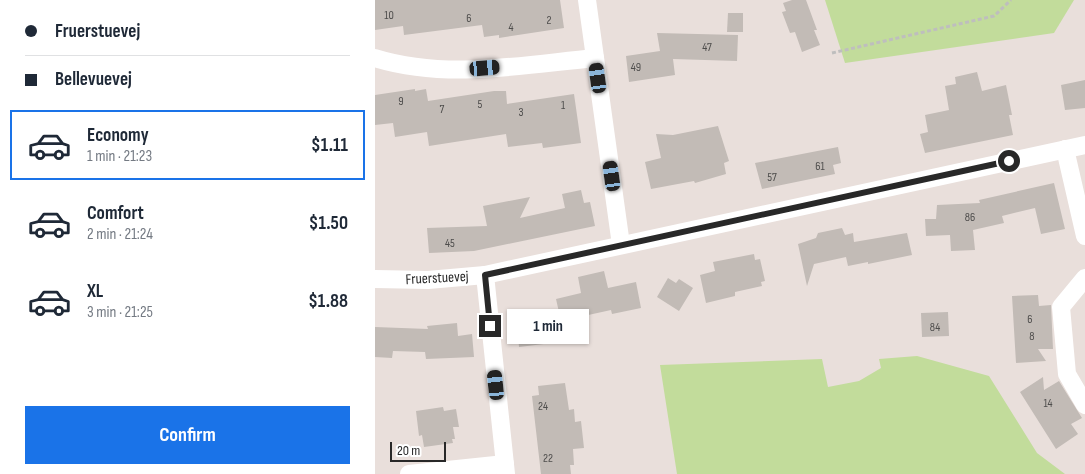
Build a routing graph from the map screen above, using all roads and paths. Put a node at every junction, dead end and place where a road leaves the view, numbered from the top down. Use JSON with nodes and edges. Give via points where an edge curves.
{"nodes":[{"id":1,"x":587,"y":0,"type":"edge"},
{"id":2,"x":1011,"y":0,"type":"edge"},
{"id":3,"x":832,"y":53,"type":"dead end"},
{"id":4,"x":375,"y":58,"type":"edge"},
{"id":5,"x":595,"y":58,"type":"junction"},
{"id":6,"x":1085,"y":145,"type":"edge"},
{"id":7,"x":1065,"y":149,"type":"junction"},
{"id":8,"x":1085,"y":236,"type":"edge"},
{"id":9,"x":621,"y":246,"type":"junction"},
{"id":10,"x":485,"y":275,"type":"junction"},
{"id":11,"x":1085,"y":278,"type":"edge"},
{"id":12,"x":375,"y":279,"type":"edge"},
{"id":13,"x":1085,"y":405,"type":"edge"},
{"id":14,"x":505,"y":469,"type":"edge"},
{"id":15,"x":409,"y":474,"type":"edge"}],
"edges":[{"from":1,"to":5,"type":"street"},
{"from":2,"to":3,"type":"path","via":[[994,16]]},
{"from":4,"to":5,"type":"street","via":[[401,66],[448,71]]},
{"from":5,"to":9,"type":"street"},
{"from":6,"to":7,"type":"street","name":"Fruerstuevej"},
{"from":7,"to":8,"type":"street"},
{"from":7,"to":9,"type":"street","name":"Fruerstuevej"},
{"from":9,"to":10,"type":"street","name":"Fruerstuevej"},
{"from":10,"to":12,"type":"street","name":"Fruerstuevej","via":[[428,280]]},
{"from":10,"to":14,"type":"street"},
{"from":11,"to":13,"type":"street","via":[[1061,307],[1067,374]]},
{"from":14,"to":15,"type":"street"}]}
